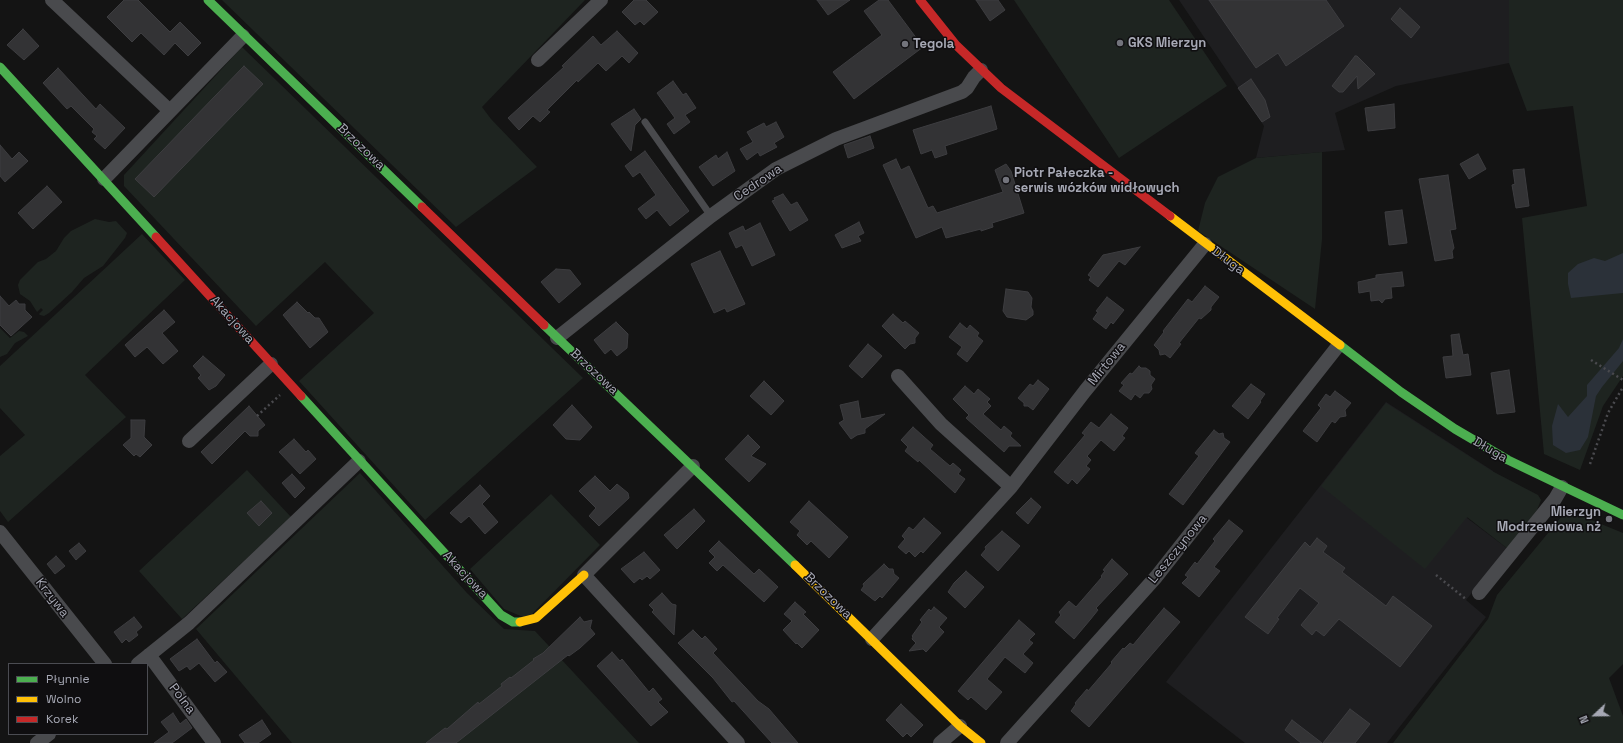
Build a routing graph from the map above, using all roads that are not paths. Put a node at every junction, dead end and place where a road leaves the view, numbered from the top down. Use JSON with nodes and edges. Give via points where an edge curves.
{"nodes":[{"id":1,"x":52,"y":0,"type":"edge"},
{"id":2,"x":208,"y":0,"type":"edge"},
{"id":3,"x":601,"y":0,"type":"edge"},
{"id":4,"x":920,"y":0,"type":"edge"},
{"id":5,"x":243,"y":36,"type":"junction"},
{"id":6,"x":538,"y":60,"type":"dead end"},
{"id":7,"x":0,"y":67,"type":"edge"},
{"id":8,"x":981,"y":70,"type":"junction"},
{"id":9,"x":170,"y":111,"type":"junction"},
{"id":10,"x":645,"y":122,"type":"dead end"},
{"id":11,"x":104,"y":179,"type":"junction"},
{"id":12,"x":711,"y":216,"type":"junction"},
{"id":13,"x":1205,"y":244,"type":"junction"},
{"id":14,"x":557,"y":338,"type":"junction"},
{"id":15,"x":1338,"y":346,"type":"junction"},
{"id":16,"x":271,"y":364,"type":"junction"},
{"id":17,"x":898,"y":376,"type":"dead end"},
{"id":18,"x":189,"y":441,"type":"dead end"},
{"id":19,"x":359,"y":461,"type":"junction"},
{"id":20,"x":693,"y":466,"type":"junction"},
{"id":21,"x":1011,"y":487,"type":"junction"},
{"id":22,"x":1562,"y":487,"type":"junction"},
{"id":23,"x":1623,"y":516,"type":"edge"},
{"id":24,"x":0,"y":532,"type":"edge"},
{"id":25,"x":584,"y":575,"type":"junction"},
{"id":26,"x":1475,"y":598,"type":"road end"},
{"id":27,"x":872,"y":639,"type":"junction"},
{"id":28,"x":149,"y":655,"type":"junction"},
{"id":29,"x":103,"y":663,"type":"edge"},
{"id":30,"x":139,"y":663,"type":"edge"},
{"id":31,"x":960,"y":726,"type":"junction"},
{"id":32,"x":214,"y":743,"type":"edge"},
{"id":33,"x":738,"y":743,"type":"edge"},
{"id":34,"x":940,"y":743,"type":"edge"},
{"id":35,"x":981,"y":743,"type":"edge"},
{"id":36,"x":1007,"y":743,"type":"edge"}],
"edges":[{"from":1,"to":9,"type":"street"},
{"from":2,"to":5,"type":"street","name":"Brzozowa"},
{"from":3,"to":6,"type":"street"},
{"from":4,"to":8,"type":"street","name":"Długa","via":[[956,45]]},
{"from":5,"to":9,"type":"street"},
{"from":5,"to":14,"type":"street","name":"Brzozowa"},
{"from":7,"to":11,"type":"street","name":"Akacjowa"},
{"from":8,"to":12,"type":"street","name":"Cedrowa","via":[[962,92],[836,139],[795,158]]},
{"from":8,"to":13,"type":"street","name":"Długa"},
{"from":9,"to":11,"type":"street"},
{"from":10,"to":12,"type":"lane"},
{"from":11,"to":16,"type":"street","name":"Akacjowa"},
{"from":12,"to":14,"type":"street","name":"Cedrowa"},
{"from":13,"to":15,"type":"street","name":"Długa"},
{"from":13,"to":21,"type":"street","name":"Mirtowa","via":[[1085,391]]},
{"from":14,"to":20,"type":"street","name":"Brzozowa"},
{"from":15,"to":22,"type":"street","name":"Długa","via":[[1455,429]]},
{"from":15,"to":36,"type":"street","name":"Leszczynowa","via":[[1156,576]]},
{"from":16,"to":18,"type":"street"},
{"from":16,"to":19,"type":"street","name":"Akacjowa"},
{"from":17,"to":21,"type":"street","via":[[941,424]]},
{"from":19,"to":25,"type":"street","name":"Akacjowa","via":[[501,614],[513,622],[526,622],[536,618]]},
{"from":19,"to":28,"type":"street","via":[[189,623]]},
{"from":20,"to":25,"type":"street","name":"Akacjowa"},
{"from":20,"to":27,"type":"street","name":"Brzozowa"},
{"from":21,"to":27,"type":"street","name":"Mirtowa"},
{"from":22,"to":23,"type":"street","name":"Długa"},
{"from":22,"to":26,"type":"street"},
{"from":24,"to":29,"type":"street","name":"Krzywa"},
{"from":25,"to":33,"type":"street"},
{"from":27,"to":31,"type":"street","name":"Brzozowa"},
{"from":28,"to":30,"type":"street"},
{"from":28,"to":32,"type":"street","name":"Polna"},
{"from":31,"to":34,"type":"street"},
{"from":31,"to":35,"type":"street","name":"Brzozowa"}]}
